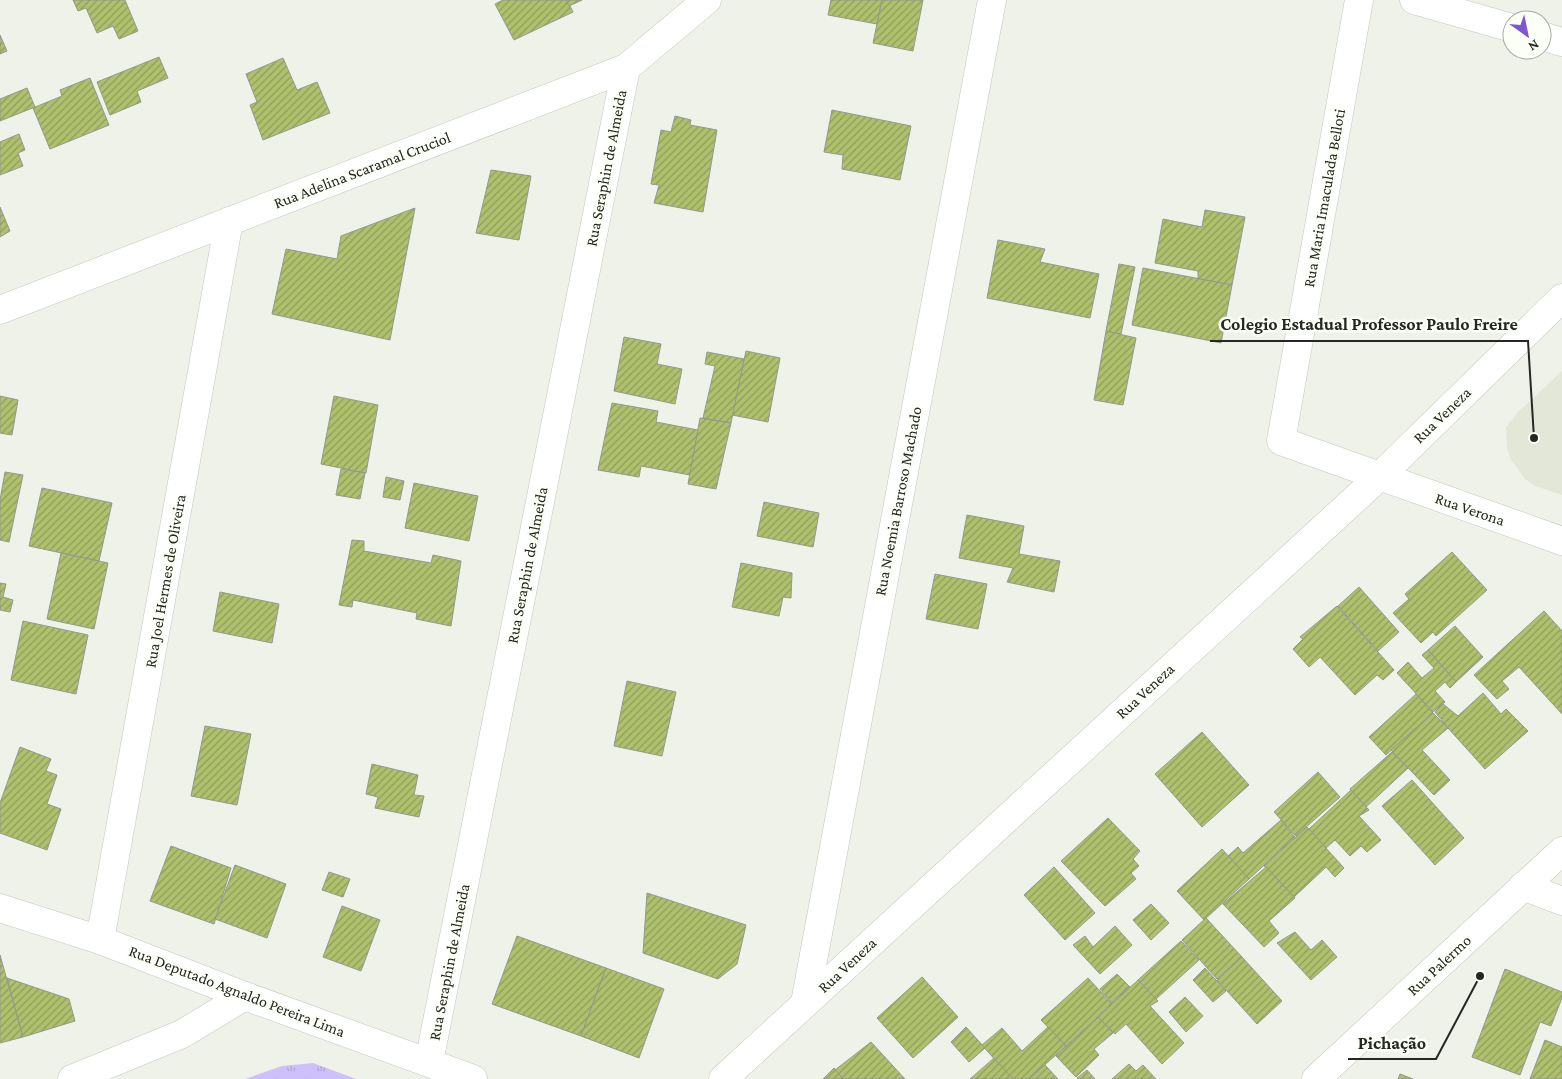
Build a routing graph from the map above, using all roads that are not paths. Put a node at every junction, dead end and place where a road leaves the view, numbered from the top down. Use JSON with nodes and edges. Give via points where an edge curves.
{"nodes":[{"id":1,"x":707,"y":0,"type":"edge"},
{"id":2,"x":992,"y":0,"type":"edge"},
{"id":3,"x":1359,"y":0,"type":"edge"},
{"id":4,"x":1414,"y":0,"type":"edge"},
{"id":5,"x":1502,"y":25,"type":"edge"},
{"id":6,"x":626,"y":68,"type":"junction"},
{"id":7,"x":229,"y":221,"type":"junction"},
{"id":8,"x":1562,"y":298,"type":"edge"},
{"id":9,"x":0,"y":310,"type":"edge"},
{"id":10,"x":1379,"y":477,"type":"junction"},
{"id":11,"x":1562,"y":541,"type":"edge"},
{"id":12,"x":1562,"y":850,"type":"edge"},
{"id":13,"x":1523,"y":886,"type":"junction"},
{"id":14,"x":1562,"y":901,"type":"edge"},
{"id":15,"x":0,"y":908,"type":"edge"},
{"id":16,"x":100,"y":940,"type":"junction"},
{"id":17,"x":245,"y":996,"type":"junction"},
{"id":18,"x":805,"y":1003,"type":"junction"},
{"id":19,"x":429,"y":1062,"type":"junction"},
{"id":20,"x":72,"y":1079,"type":"edge"},
{"id":21,"x":473,"y":1079,"type":"edge"},
{"id":22,"x":723,"y":1079,"type":"edge"},
{"id":23,"x":1316,"y":1079,"type":"edge"}],
"edges":[{"from":1,"to":6,"type":"street","name":"Rua Adelina Scaramal Cruciol"},
{"from":2,"to":18,"type":"street","name":"Rua Noemia Barroso Machado"},
{"from":3,"to":10,"type":"street","name":"Rua Maria Imaculada Belloti","via":[[1281,441]]},
{"from":4,"to":5,"type":"street"},
{"from":6,"to":7,"type":"street","name":"Rua Adelina Scaramal Cruciol"},
{"from":6,"to":19,"type":"street","name":"Rua Seraphin de Almeida"},
{"from":7,"to":9,"type":"street","name":"Rua Adelina Scaramal Cruciol"},
{"from":7,"to":16,"type":"street","name":"Rua Joel Hermes de Oliveira"},
{"from":8,"to":10,"type":"street","name":"Rua Veneza"},
{"from":10,"to":11,"type":"street","name":"Rua Verona"},
{"from":10,"to":18,"type":"street","name":"Rua Veneza"},
{"from":12,"to":13,"type":"street","name":"Rua Palermo"},
{"from":13,"to":14,"type":"street"},
{"from":13,"to":23,"type":"street","name":"Rua Palermo"},
{"from":15,"to":16,"type":"street","name":"Rua Deputado Agnaldo Pereira Lima"},
{"from":16,"to":17,"type":"street","name":"Rua Deputado Agnaldo Pereira Lima"},
{"from":17,"to":19,"type":"street","name":"Rua Deputado Agnaldo Pereira Lima"},
{"from":17,"to":20,"type":"street","via":[[182,1034]]},
{"from":18,"to":22,"type":"street","name":"Rua Veneza"},
{"from":19,"to":21,"type":"street","name":"Rua Deputado Agnaldo Pereira Lima"}]}
